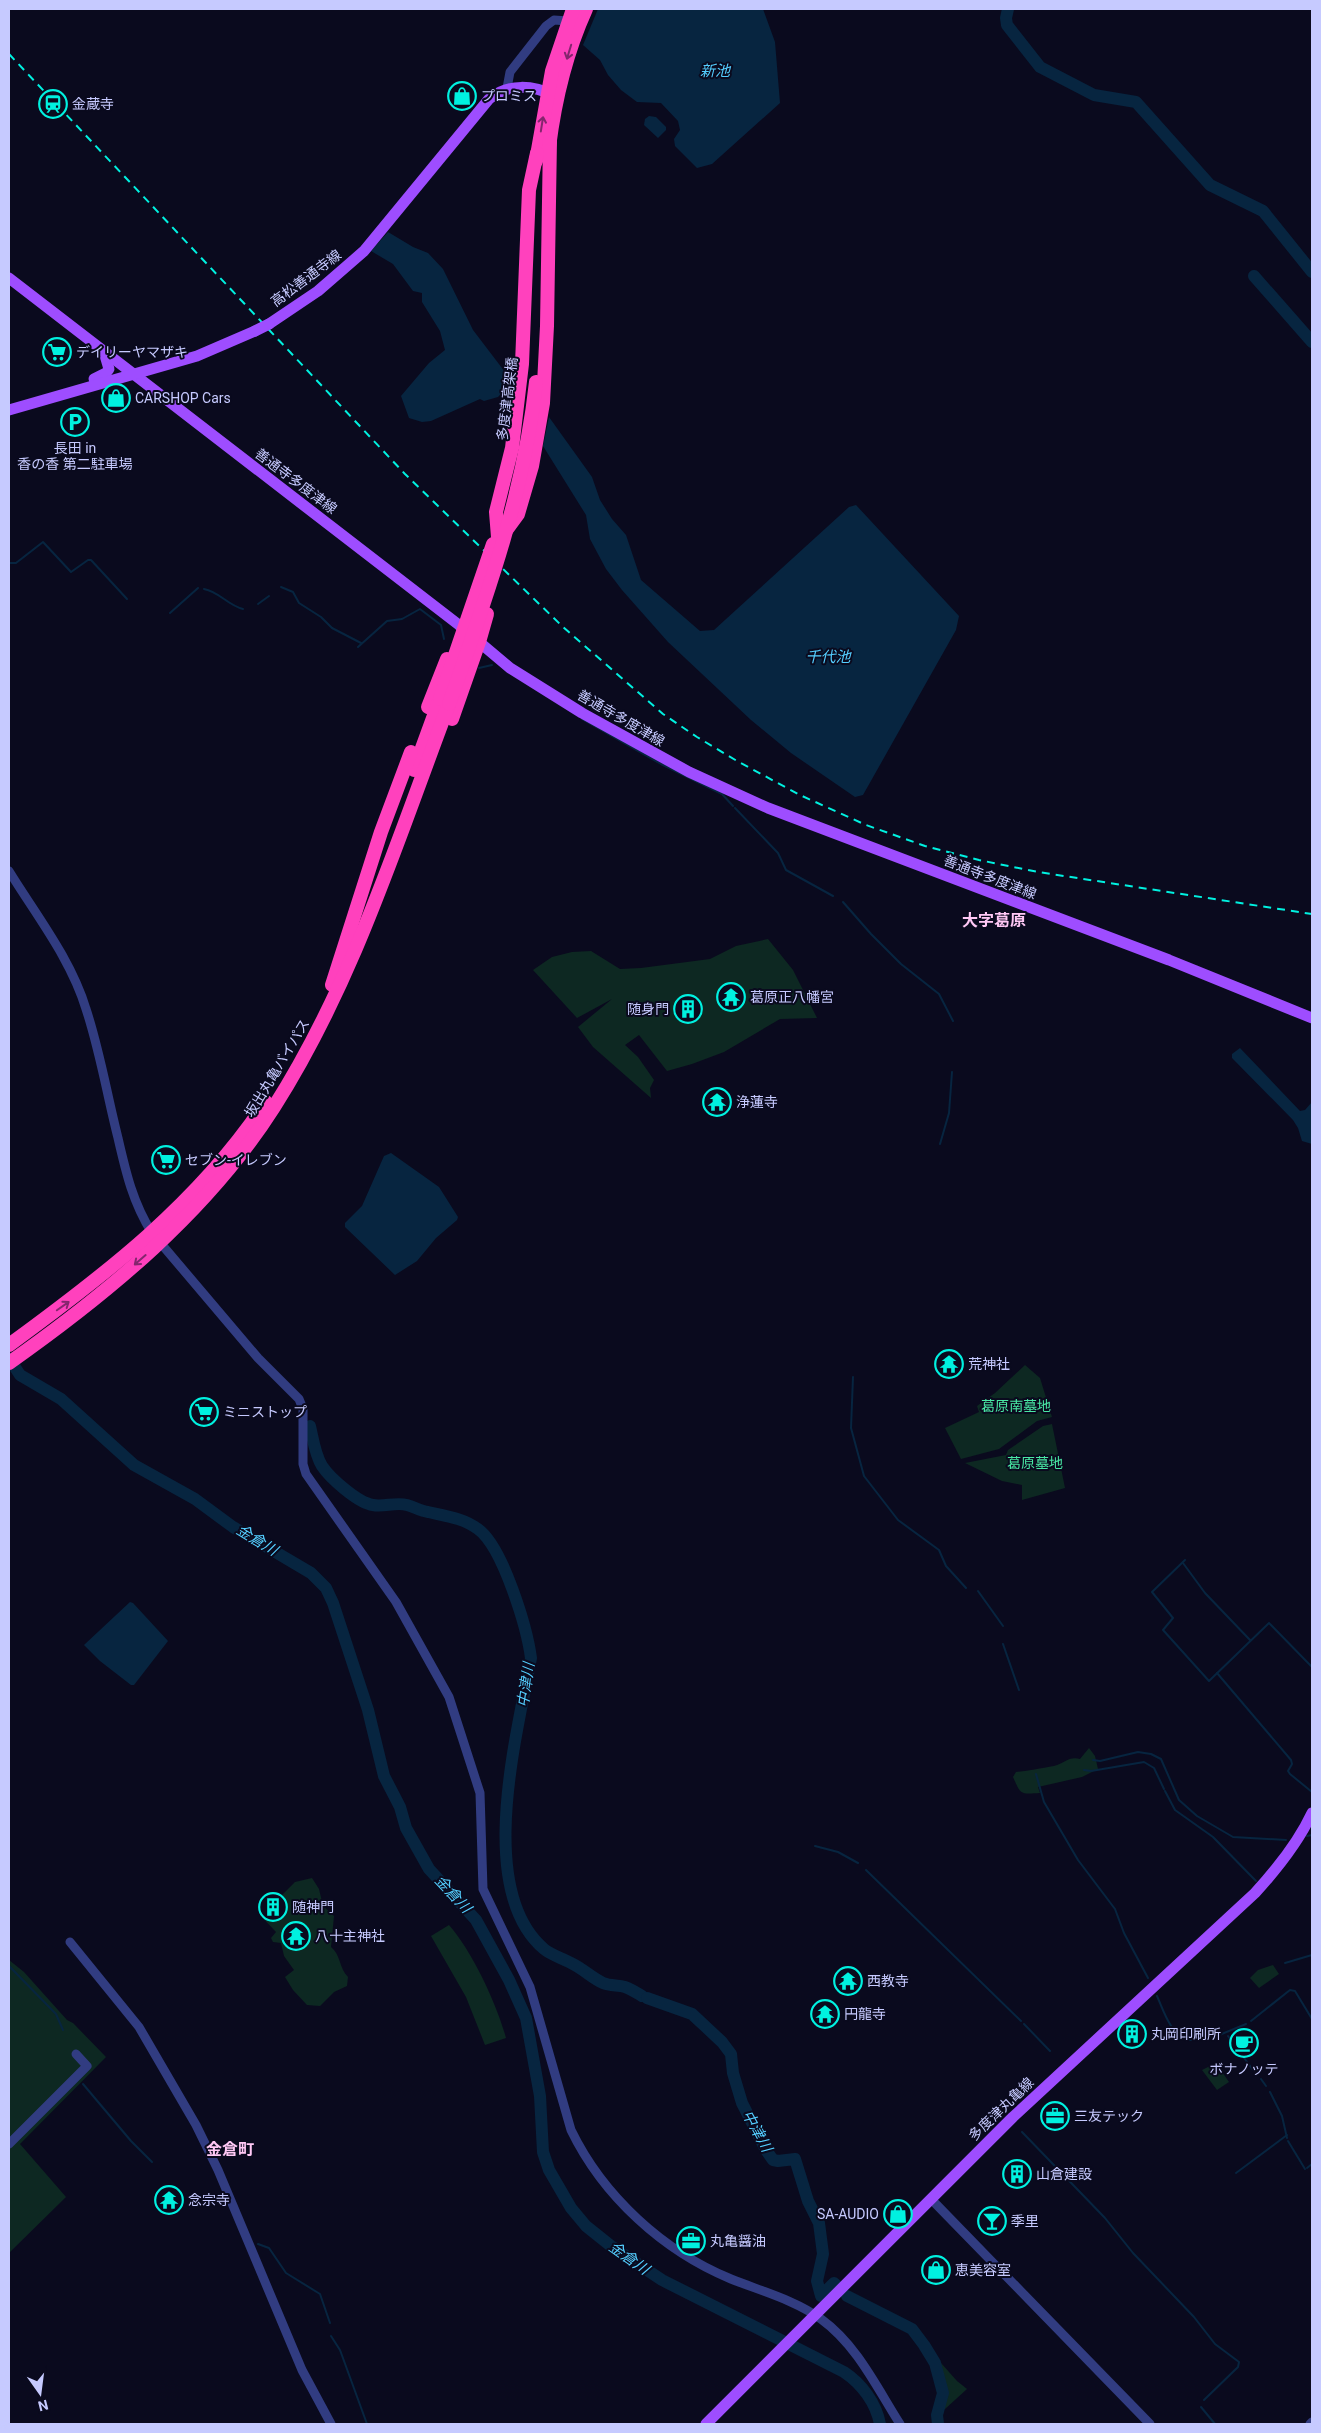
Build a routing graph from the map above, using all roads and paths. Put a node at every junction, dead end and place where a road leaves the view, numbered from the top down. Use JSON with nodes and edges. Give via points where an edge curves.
{"nodes":[{"id":1,"x":586,"y":9,"type":"edge"},
{"id":2,"x":570,"y":15,"type":"edge"},
{"id":3,"x":507,"y":88,"type":"junction"},
{"id":4,"x":552,"y":94,"type":"junction"},
{"id":5,"x":550,"y":139,"type":"junction"},
{"id":6,"x":537,"y":153,"type":"junction"},
{"id":7,"x":9,"y":278,"type":"edge"},
{"id":8,"x":104,"y":352,"type":"junction"},
{"id":9,"x":197,"y":356,"type":"junction"},
{"id":10,"x":119,"y":363,"type":"junction"},
{"id":11,"x":132,"y":374,"type":"junction"},
{"id":12,"x":117,"y":378,"type":"junction"},
{"id":13,"x":532,"y":382,"type":"junction"},
{"id":14,"x":154,"y":391,"type":"junction"},
{"id":15,"x":61,"y":395,"type":"junction"},
{"id":16,"x":9,"y":410,"type":"edge"},
{"id":17,"x":460,"y":625,"type":"junction"},
{"id":18,"x":479,"y":642,"type":"junction"},
{"id":19,"x":444,"y":702,"type":"junction"},
{"id":20,"x":9,"y":870,"type":"edge"},
{"id":21,"x":332,"y":986,"type":"junction"},
{"id":22,"x":1312,"y":1018,"type":"edge"},
{"id":23,"x":323,"y":1022,"type":"junction"},
{"id":24,"x":156,"y":1238,"type":"junction"},
{"id":25,"x":9,"y":1345,"type":"edge"},
{"id":26,"x":9,"y":1364,"type":"edge"},
{"id":27,"x":1312,"y":1813,"type":"edge"},
{"id":28,"x":70,"y":1942,"type":"dead end"},
{"id":29,"x":76,"y":2054,"type":"dead end"},
{"id":30,"x":9,"y":2144,"type":"edge"},
{"id":31,"x":932,"y":2200,"type":"junction"},
{"id":32,"x":814,"y":2315,"type":"junction"},
{"id":33,"x":331,"y":2424,"type":"edge"},
{"id":34,"x":706,"y":2424,"type":"edge"},
{"id":35,"x":900,"y":2424,"type":"edge"},
{"id":36,"x":1150,"y":2424,"type":"edge"}],
"edges":[{"from":1,"to":4,"type":"highway","one_way":true},
{"from":2,"to":3,"type":"street","via":[[546,26],[510,72]]},
{"from":2,"to":4,"type":"highway","via":[[552,71]]},
{"from":3,"to":4,"type":"main road","via":[[528,88]]},
{"from":3,"to":9,"type":"main road","name":"高松善通寺線","bridge":true,"via":[[489,99],[364,251],[344,270],[269,324]]},
{"from":4,"to":5,"type":"highway","name":"多度津高架橋"},
{"from":6,"to":4,"type":"highway","name":"多度津高架橋","one_way":true},
{"from":5,"to":6,"type":"highway","via":[[543,403],[532,466],[518,514],[500,537],[496,512],[512,448],[522,364],[529,190]]},
{"from":5,"to":13,"type":"highway","name":"多度津高架橋"},
{"from":6,"to":13,"type":"highway","name":"多度津高架橋","via":[[533,199]]},
{"from":7,"to":8,"type":"main road","name":"善通寺多度津線"},
{"from":8,"to":10,"type":"main road","name":"善通寺多度津線"},
{"from":8,"to":15,"type":"main road","via":[[108,363],[106,374]]},
{"from":9,"to":11,"type":"main road","name":"高松善通寺線"},
{"from":9,"to":14,"type":"main road","via":[[152,372],[150,382]]},
{"from":10,"to":11,"type":"main road","name":"善通寺多度津線"},
{"from":10,"to":12,"type":"main road","via":[[121,372]]},
{"from":11,"to":12,"type":"main road","name":"高松善通寺線"},
{"from":11,"to":14,"type":"main road","name":"善通寺多度津線"},
{"from":12,"to":15,"type":"main road","name":"高松善通寺線"},
{"from":13,"to":19,"type":"highway","name":"多度津高架橋","bridge":true,"via":[[525,457],[516,499],[490,590]]},
{"from":14,"to":17,"type":"main road","name":"善通寺多度津線"},
{"from":15,"to":16,"type":"main road","name":"高松善通寺線"},
{"from":17,"to":18,"type":"main road","name":"善通寺多度津線"},
{"from":17,"to":18,"type":"highway","via":[[468,609],[481,599],[487,612]]},
{"from":17,"to":21,"type":"highway","via":[[381,832]]},
{"from":18,"to":22,"type":"main road","name":"善通寺多度津線","via":[[510,668],[582,713],[632,743],[727,791]]},
{"from":18,"to":23,"type":"highway","via":[[438,760],[376,919]]},
{"from":19,"to":21,"type":"highway","name":"坂出丸亀バイパス"},
{"from":19,"to":23,"type":"highway","name":"坂出丸亀バイパス","via":[[364,928]]},
{"from":20,"to":24,"type":"street","via":[[76,982],[87,1011],[133,1198]]},
{"from":21,"to":24,"type":"highway","name":"坂出丸亀バイパス","via":[[290,1066],[262,1108]]},
{"from":23,"to":24,"type":"highway","name":"坂出丸亀バイパス","via":[[273,1109],[250,1141],[219,1179]]},
{"from":25,"to":24,"type":"highway","name":"坂出丸亀バイパス","one_way":true},
{"from":24,"to":26,"type":"highway","name":"坂出丸亀バイパス","one_way":true,"via":[[103,1292]]},
{"from":24,"to":32,"type":"street","via":[[258,1358],[299,1399],[303,1409],[303,1464],[306,1474],[396,1602],[444,1684],[480,1794],[483,1889],[530,1987],[571,2130],[585,2157],[632,2213],[656,2234],[716,2271]]},
{"from":27,"to":31,"type":"main road","name":"多度津丸亀線","via":[[1296,1842],[1255,1893],[1027,2104]]},
{"from":28,"to":33,"type":"street","via":[[139,2027],[196,2125],[301,2370]]},
{"from":29,"to":30,"type":"street","via":[[87,2066]]},
{"from":31,"to":32,"type":"main road","name":"多度津丸亀線"},
{"from":31,"to":36,"type":"street"},
{"from":32,"to":34,"type":"main road","name":"多度津丸亀線"},
{"from":32,"to":35,"type":"street","via":[[853,2350]]}]}
